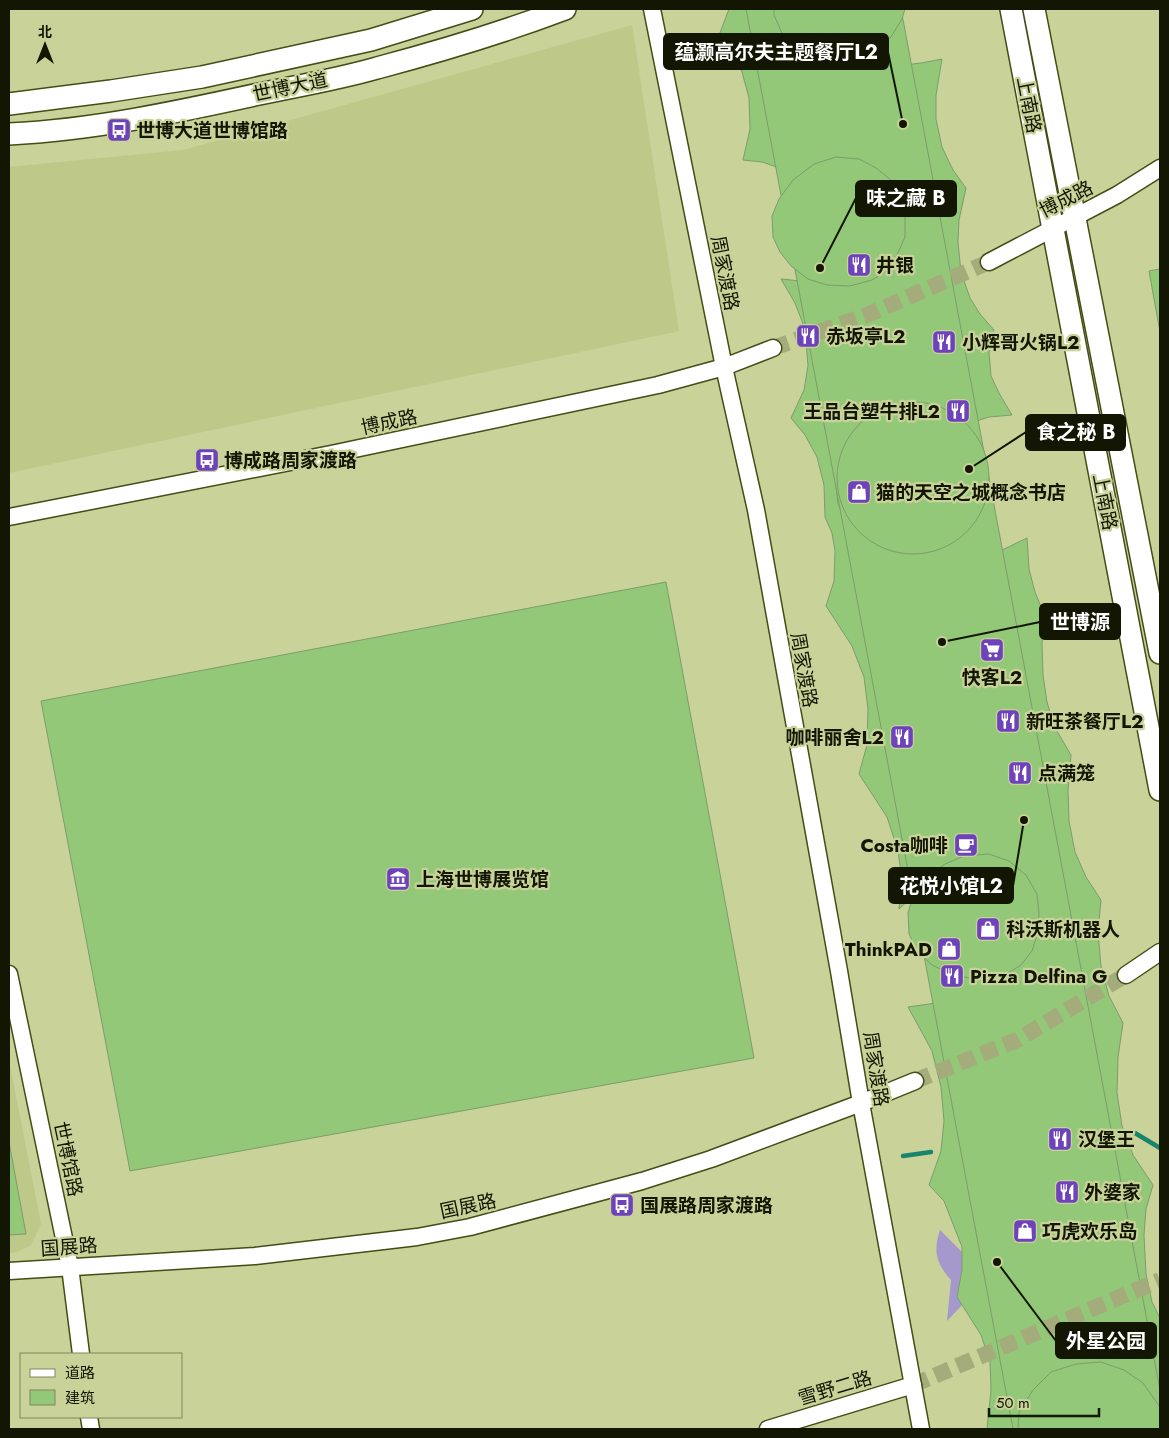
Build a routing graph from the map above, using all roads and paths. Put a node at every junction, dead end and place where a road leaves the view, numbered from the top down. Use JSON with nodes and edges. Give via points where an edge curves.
{"nodes":[{"id":1,"x":472,"y":9,"type":"edge"},
{"id":2,"x":565,"y":9,"type":"edge"},
{"id":3,"x":652,"y":9,"type":"edge"},
{"id":4,"x":1011,"y":9,"type":"edge"},
{"id":5,"x":1034,"y":9,"type":"edge"},
{"id":6,"x":9,"y":104,"type":"edge"},
{"id":7,"x":9,"y":134,"type":"edge"},
{"id":8,"x":1160,"y":168,"type":"edge"},
{"id":9,"x":1075,"y":217,"type":"junction"},
{"id":10,"x":1053,"y":228,"type":"junction"},
{"id":11,"x":989,"y":262,"type":"tunnel mouth"},
{"id":12,"x":773,"y":348,"type":"tunnel mouth"},
{"id":13,"x":724,"y":368,"type":"junction"},
{"id":14,"x":9,"y":517,"type":"edge"},
{"id":15,"x":1160,"y":653,"type":"edge"},
{"id":16,"x":1160,"y":790,"type":"edge"},
{"id":17,"x":1160,"y":952,"type":"edge"},
{"id":18,"x":9,"y":974,"type":"edge"},
{"id":19,"x":1126,"y":975,"type":"tunnel mouth"},
{"id":20,"x":916,"y":1081,"type":"tunnel mouth"},
{"id":21,"x":861,"y":1104,"type":"junction"},
{"id":22,"x":70,"y":1267,"type":"junction"},
{"id":23,"x":9,"y":1271,"type":"edge"},
{"id":24,"x":82,"y":1353,"type":"edge"},
{"id":25,"x":913,"y":1385,"type":"junction"},
{"id":26,"x":768,"y":1429,"type":"edge"},
{"id":27,"x":921,"y":1429,"type":"edge"}],
"edges":[{"from":1,"to":6,"type":"main road","name":"世博大道","via":[[372,40],[202,77]]},
{"from":2,"to":7,"type":"main road","name":"世博大道","via":[[515,28],[376,69],[138,118]]},
{"from":3,"to":13,"type":"street","name":"周家渡路"},
{"from":4,"to":10,"type":"main road","name":"上南路"},
{"from":5,"to":9,"type":"main road","name":"上南路"},
{"from":8,"to":9,"type":"street","name":"博成路"},
{"from":9,"to":10,"type":"street","name":"博成路"},
{"from":9,"to":15,"type":"main road","name":"上南路"},
{"from":10,"to":11,"type":"street","name":"博成路"},
{"from":10,"to":16,"type":"main road","name":"上南路"},
{"from":12,"to":13,"type":"street","name":"博成路"},
{"from":13,"to":14,"type":"street","name":"博成路","via":[[658,386]]},
{"from":13,"to":21,"type":"street","name":"周家渡路","via":[[756,510]]},
{"from":17,"to":19,"type":"street"},
{"from":18,"to":22,"type":"street","name":"世博馆路"},
{"from":20,"to":21,"type":"street","name":"国展路"},
{"from":21,"to":22,"type":"street","name":"国展路","via":[[642,1181],[470,1227],[417,1237],[255,1256]]},
{"from":21,"to":25,"type":"street","name":"周家渡路"},
{"from":22,"to":23,"type":"street","name":"国展路"},
{"from":22,"to":24,"type":"street","name":"世博馆路"},
{"from":25,"to":26,"type":"street","name":"雪野二路"},
{"from":25,"to":27,"type":"street","name":"周家渡路"}]}
